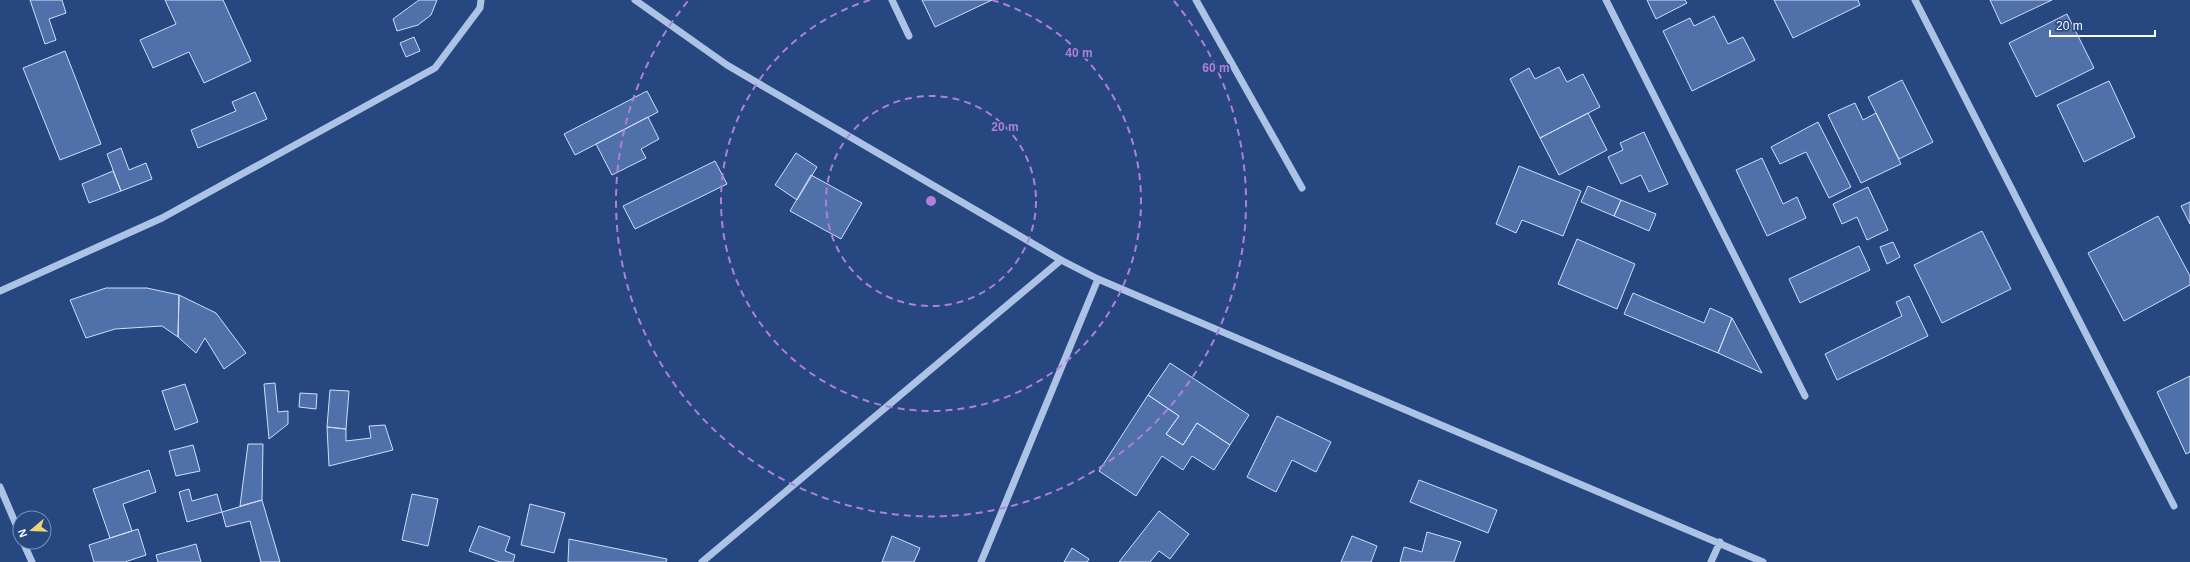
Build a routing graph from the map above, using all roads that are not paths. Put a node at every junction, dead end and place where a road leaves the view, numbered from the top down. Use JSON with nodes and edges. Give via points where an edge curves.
{"nodes":[{"id":1,"x":481,"y":0,"type":"edge"},
{"id":2,"x":635,"y":0,"type":"edge"},
{"id":3,"x":892,"y":0,"type":"edge"},
{"id":4,"x":1197,"y":0,"type":"edge"},
{"id":5,"x":1606,"y":0,"type":"edge"},
{"id":6,"x":1915,"y":0,"type":"edge"},
{"id":7,"x":910,"y":36,"type":"dead end"},
{"id":8,"x":1302,"y":188,"type":"dead end"},
{"id":9,"x":1061,"y":260,"type":"junction"},
{"id":10,"x":1098,"y":279,"type":"junction"},
{"id":11,"x":0,"y":291,"type":"edge"},
{"id":12,"x":1805,"y":396,"type":"dead end"},
{"id":13,"x":0,"y":487,"type":"edge"},
{"id":14,"x":2174,"y":506,"type":"dead end"},
{"id":15,"x":12,"y":515,"type":"edge"},
{"id":16,"x":1720,"y":542,"type":"junction"},
{"id":17,"x":27,"y":550,"type":"edge"},
{"id":18,"x":32,"y":562,"type":"edge"},
{"id":19,"x":702,"y":562,"type":"edge"},
{"id":20,"x":981,"y":562,"type":"edge"},
{"id":21,"x":1711,"y":562,"type":"edge"},
{"id":22,"x":1763,"y":562,"type":"edge"}],
"edges":[{"from":1,"to":11,"type":"street","via":[[480,8],[435,68],[162,218]]},
{"from":2,"to":9,"type":"street","via":[[727,65]]},
{"from":3,"to":7,"type":"street"},
{"from":4,"to":8,"type":"street"},
{"from":5,"to":12,"type":"street"},
{"from":6,"to":14,"type":"street"},
{"from":9,"to":10,"type":"street"},
{"from":9,"to":19,"type":"street"},
{"from":10,"to":16,"type":"street"},
{"from":10,"to":20,"type":"street"},
{"from":13,"to":15,"type":"street"},
{"from":16,"to":21,"type":"street"},
{"from":16,"to":22,"type":"street"},
{"from":17,"to":18,"type":"street"}]}
